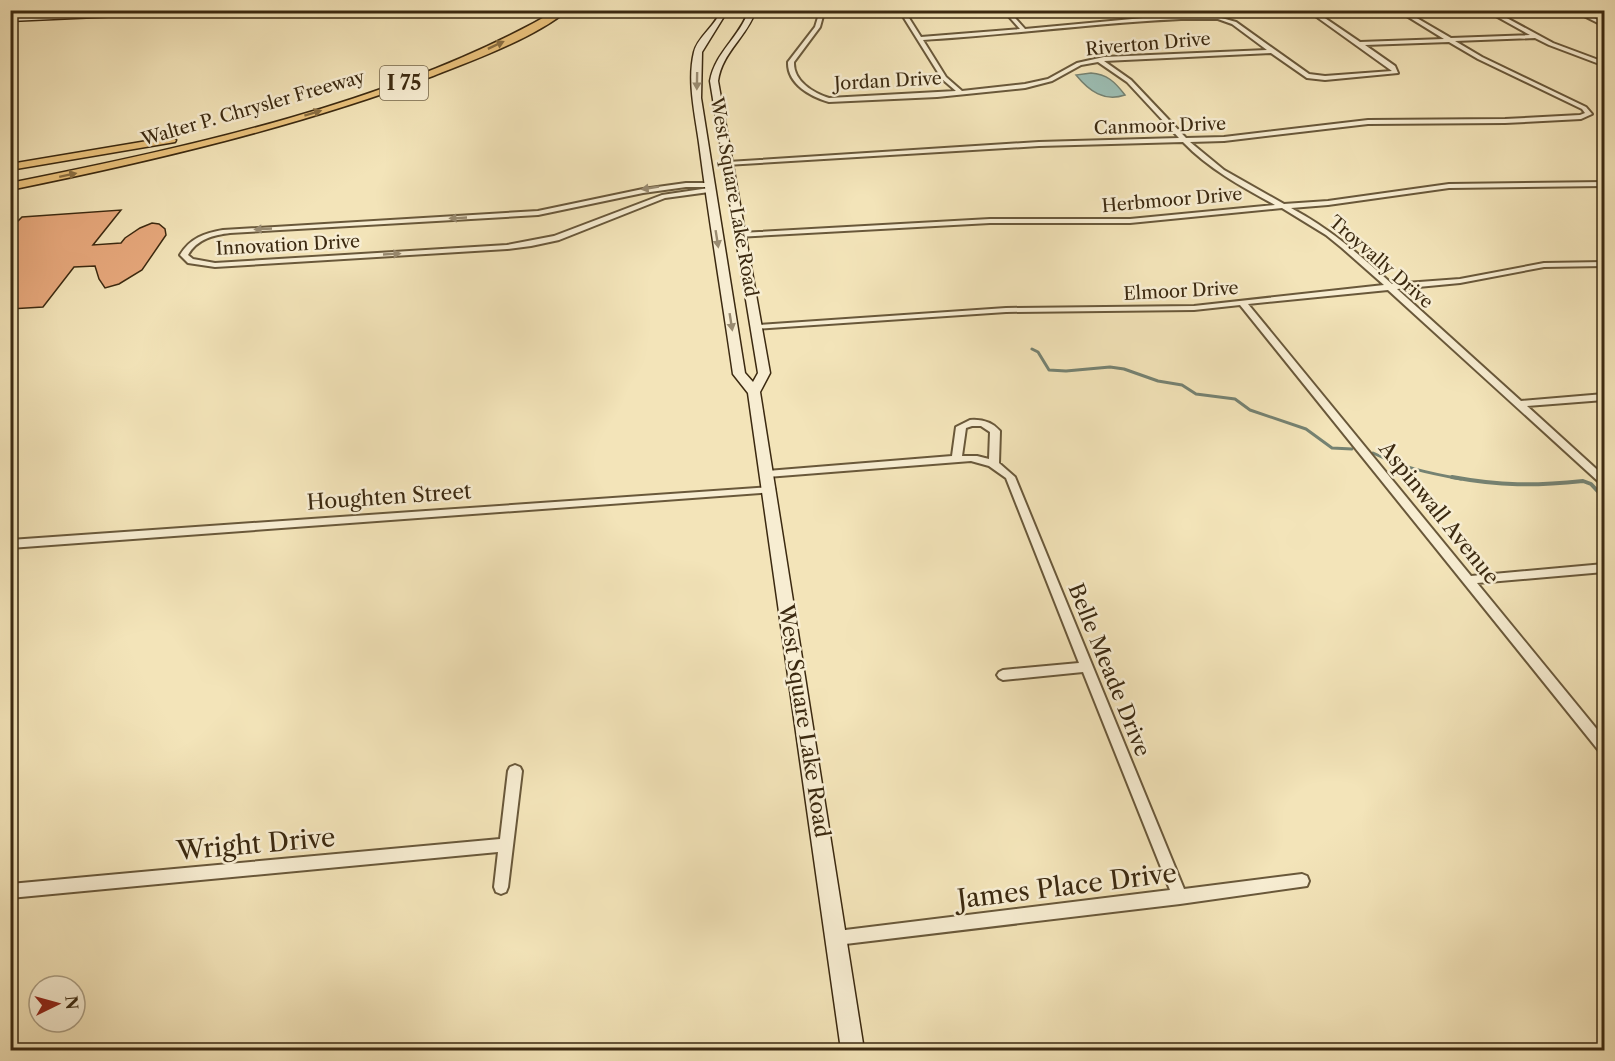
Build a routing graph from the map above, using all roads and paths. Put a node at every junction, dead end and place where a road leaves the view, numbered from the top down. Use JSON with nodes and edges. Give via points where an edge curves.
{"nodes":[{"id":1,"x":65,"y":10,"type":"edge"},
{"id":2,"x":156,"y":10,"type":"edge"},
{"id":3,"x":248,"y":10,"type":"edge"},
{"id":4,"x":564,"y":10,"type":"edge"},
{"id":5,"x":726,"y":10,"type":"edge"},
{"id":6,"x":753,"y":10,"type":"edge"},
{"id":7,"x":901,"y":10,"type":"edge"},
{"id":8,"x":1005,"y":10,"type":"edge"},
{"id":9,"x":1309,"y":10,"type":"edge"},
{"id":10,"x":1399,"y":10,"type":"edge"},
{"id":11,"x":1487,"y":10,"type":"edge"},
{"id":12,"x":1574,"y":10,"type":"edge"},
{"id":13,"x":827,"y":11,"type":"edge"},
{"id":14,"x":10,"y":12,"type":"edge"},
{"id":15,"x":184,"y":12,"type":"edge"},
{"id":16,"x":145,"y":14,"type":"junction"},
{"id":17,"x":10,"y":19,"type":"edge"},
{"id":18,"x":1605,"y":25,"type":"edge"},
{"id":19,"x":723,"y":29,"type":"junction"},
{"id":20,"x":1024,"y":31,"type":"junction"},
{"id":21,"x":740,"y":32,"type":"junction"},
{"id":22,"x":1537,"y":36,"type":"junction"},
{"id":23,"x":920,"y":39,"type":"junction"},
{"id":24,"x":1449,"y":40,"type":"junction"},
{"id":25,"x":1359,"y":44,"type":"junction"},
{"id":26,"x":1272,"y":51,"type":"junction"},
{"id":27,"x":698,"y":60,"type":"junction"},
{"id":28,"x":712,"y":60,"type":"junction"},
{"id":29,"x":1099,"y":60,"type":"junction"},
{"id":30,"x":1605,"y":64,"type":"edge"},
{"id":31,"x":361,"y":86,"type":"dead end"},
{"id":32,"x":960,"y":92,"type":"junction"},
{"id":33,"x":700,"y":120,"type":"junction"},
{"id":34,"x":721,"y":121,"type":"junction"},
{"id":35,"x":178,"y":139,"type":"junction"},
{"id":36,"x":1185,"y":141,"type":"junction"},
{"id":37,"x":728,"y":164,"type":"junction"},
{"id":38,"x":10,"y":167,"type":"edge"},
{"id":39,"x":10,"y":176,"type":"edge"},
{"id":40,"x":1605,"y":184,"type":"edge"},
{"id":41,"x":10,"y":187,"type":"edge"},
{"id":42,"x":708,"y":187,"type":"junction"},
{"id":43,"x":732,"y":189,"type":"junction"},
{"id":44,"x":1283,"y":206,"type":"junction"},
{"id":45,"x":741,"y":236,"type":"junction"},
{"id":46,"x":1605,"y":264,"type":"edge"},
{"id":47,"x":1389,"y":288,"type":"junction"},
{"id":48,"x":1243,"y":303,"type":"junction"},
{"id":49,"x":757,"y":327,"type":"junction"},
{"id":50,"x":735,"y":350,"type":"junction"},
{"id":51,"x":760,"y":353,"type":"junction"},
{"id":52,"x":754,"y":392,"type":"junction"},
{"id":53,"x":1605,"y":397,"type":"edge"},
{"id":54,"x":1520,"y":404,"type":"junction"},
{"id":55,"x":957,"y":459,"type":"junction"},
{"id":56,"x":994,"y":463,"type":"junction"},
{"id":57,"x":1605,"y":481,"type":"edge"},
{"id":58,"x":769,"y":482,"type":"junction"},
{"id":59,"x":10,"y":544,"type":"edge"},
{"id":60,"x":1605,"y":568,"type":"edge"},
{"id":61,"x":1469,"y":580,"type":"junction"},
{"id":62,"x":1087,"y":667,"type":"junction"},
{"id":63,"x":1003,"y":675,"type":"dead end"},
{"id":64,"x":1605,"y":747,"type":"edge"},
{"id":65,"x":515,"y":771,"type":"dead end"},
{"id":66,"x":506,"y":845,"type":"junction"},
{"id":67,"x":1302,"y":881,"type":"dead end"},
{"id":68,"x":501,"y":887,"type":"dead end"},
{"id":69,"x":10,"y":891,"type":"edge"},
{"id":70,"x":1180,"y":897,"type":"junction"},
{"id":71,"x":837,"y":938,"type":"junction"},
{"id":72,"x":853,"y":1050,"type":"edge"}],
"edges":[{"from":1,"to":14,"type":"main road"},
{"from":2,"to":16,"type":"main road"},
{"from":3,"to":15,"type":"main road"},
{"from":41,"to":4,"type":"highway","name":"Walter P. Chrysler Freeway","number":"I 75","one_way":true,"via":[[157,155],[394,87],[479,53]]},
{"from":5,"to":19,"type":"main road","name":"West Square Lake Road"},
{"from":6,"to":21,"type":"main road"},
{"from":7,"to":23,"type":"street","name":"Jordan Drive"},
{"from":8,"to":20,"type":"street"},
{"from":9,"to":25,"type":"street"},
{"from":10,"to":24,"type":"street"},
{"from":11,"to":22,"type":"street"},
{"from":12,"to":18,"type":"street"},
{"from":13,"to":32,"type":"street","name":"Jordan Drive","via":[[820,15],[817,27],[790,69],[816,96],[825,99]]},
{"from":15,"to":16,"type":"main road"},
{"from":16,"to":17,"type":"main road"},
{"from":19,"to":21,"type":"main road"},
{"from":19,"to":27,"type":"main road","name":"West Square Lake Road","via":[[703,42]]},
{"from":20,"to":23,"type":"street"},
{"from":20,"to":26,"type":"street","via":[[1072,24],[1225,19]]},
{"from":21,"to":28,"type":"main road"},
{"from":22,"to":24,"type":"street"},
{"from":22,"to":30,"type":"street"},
{"from":23,"to":32,"type":"street","name":"Jordan Drive","via":[[944,78]]},
{"from":24,"to":25,"type":"street"},
{"from":24,"to":36,"type":"street","name":"Canmoor Drive","via":[[1588,114],[1530,121],[1368,122]]},
{"from":25,"to":26,"type":"street","via":[[1396,72],[1310,76],[1301,74]]},
{"from":26,"to":29,"type":"street","name":"Riverton Drive"},
{"from":27,"to":28,"type":"main road"},
{"from":27,"to":33,"type":"main road","name":"West Square Lake Road","one_way":true},
{"from":28,"to":34,"type":"main road","name":"West Square Lake Road"},
{"from":29,"to":32,"type":"street","name":"Riverton Drive","via":[[1040,83]]},
{"from":29,"to":36,"type":"street","name":"Troyvally Drive","via":[[1132,82]]},
{"from":31,"to":35,"type":"highway","name":"Walter P. Chrysler Freeway","number":"I 75"},
{"from":33,"to":34,"type":"main road"},
{"from":33,"to":42,"type":"main road","name":"West Square Lake Road"},
{"from":34,"to":37,"type":"main road","name":"West Square Lake Road"},
{"from":35,"to":38,"type":"highway"},
{"from":35,"to":39,"type":"highway","name":"Walter P. Chrysler Freeway","number":"I 75"},
{"from":36,"to":37,"type":"street","name":"Canmoor Drive","via":[[1039,144]]},
{"from":36,"to":44,"type":"street","name":"Troyvally Drive","via":[[1222,171]]},
{"from":37,"to":43,"type":"main road","name":"West Square Lake Road"},
{"from":40,"to":44,"type":"street","name":"Herbmoor Drive","via":[[1449,186]]},
{"from":42,"to":42,"type":"street","name":"Innovation Drive","one_way":true,"via":[[645,188],[582,206],[538,213],[230,231],[194,242],[184,255],[191,261],[215,265],[507,247],[556,238],[664,196]]},
{"from":42,"to":43,"type":"main road","via":[[725,185]]},
{"from":42,"to":50,"type":"main road","name":"West Square Lake Road","one_way":true},
{"from":43,"to":45,"type":"main road","name":"West Square Lake Road"},
{"from":44,"to":45,"type":"street","name":"Herbmoor Drive","via":[[1130,220],[990,221]]},
{"from":44,"to":47,"type":"street","name":"Troyvally Drive","via":[[1336,238]]},
{"from":45,"to":49,"type":"main road","name":"West Square Lake Road"},
{"from":46,"to":47,"type":"street","name":"Elmoor Drive","via":[[1545,265]]},
{"from":47,"to":48,"type":"street","name":"Elmoor Drive"},
{"from":47,"to":54,"type":"street","name":"Troyvally Drive"},
{"from":48,"to":49,"type":"street","name":"Elmoor Drive","via":[[1161,310],[1006,310]]},
{"from":48,"to":61,"type":"street","name":"Aspinwall Avenue"},
{"from":49,"to":51,"type":"main road","name":"West Square Lake Road"},
{"from":50,"to":51,"type":"main road","via":[[747,355]]},
{"from":50,"to":52,"type":"main road","name":"West Square Lake Road","via":[[739,374]]},
{"from":51,"to":52,"type":"main road","name":"West Square Lake Road","via":[[764,373]]},
{"from":52,"to":58,"type":"main road","name":"West Square Lake Road"},
{"from":53,"to":54,"type":"street"},
{"from":54,"to":57,"type":"street","name":"Troyvally Drive"},
{"from":55,"to":56,"type":"street","name":"Houghten Street","via":[[976,458]]},
{"from":55,"to":56,"type":"street","via":[[961,427],[974,423],[995,431]]},
{"from":55,"to":58,"type":"street","name":"Houghten Street"},
{"from":56,"to":62,"type":"street","name":"Belle Meade Drive","via":[[1010,477]]},
{"from":58,"to":59,"type":"street","name":"Houghten Street"},
{"from":58,"to":71,"type":"main road","name":"West Square Lake Road"},
{"from":60,"to":61,"type":"street"},
{"from":61,"to":64,"type":"street","name":"Aspinwall Avenue"},
{"from":62,"to":63,"type":"street"},
{"from":62,"to":70,"type":"street","name":"Belle Meade Drive"},
{"from":65,"to":66,"type":"street"},
{"from":66,"to":68,"type":"street"},
{"from":66,"to":69,"type":"street","name":"Wright Drive"},
{"from":67,"to":70,"type":"street","name":"James Place Drive"},
{"from":70,"to":71,"type":"street","name":"James Place Drive"},
{"from":71,"to":72,"type":"main road","name":"West Square Lake Road"}]}
